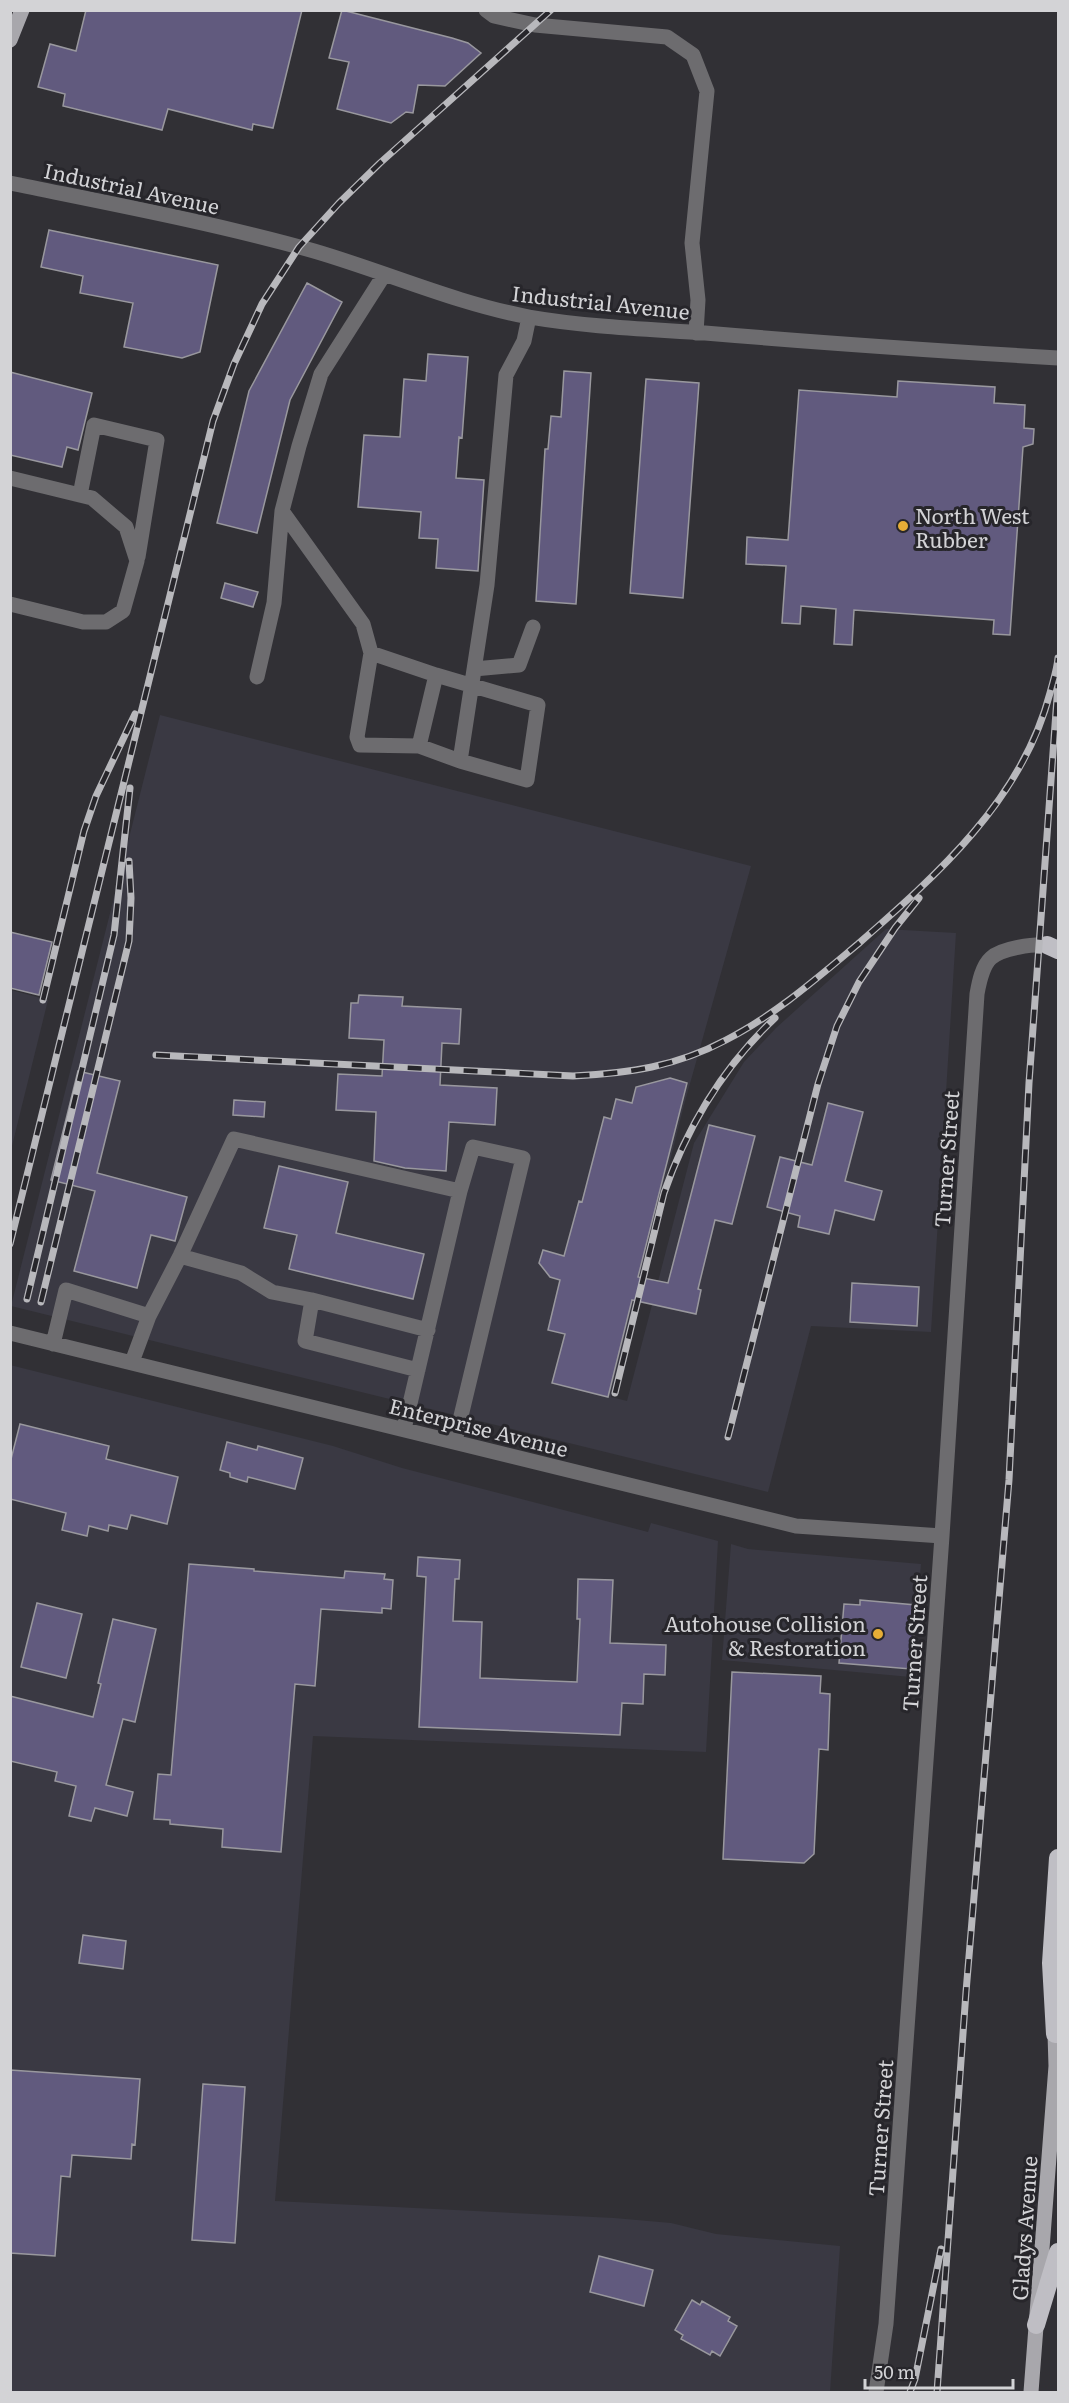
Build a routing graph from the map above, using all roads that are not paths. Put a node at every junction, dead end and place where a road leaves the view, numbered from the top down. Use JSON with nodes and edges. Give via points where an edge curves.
{"nodes":[{"id":1,"x":22,"y":10,"type":"edge"},
{"id":2,"x":486,"y":10,"type":"edge"},
{"id":3,"x":10,"y":40,"type":"edge"},
{"id":4,"x":10,"y":183,"type":"edge"},
{"id":5,"x":384,"y":275,"type":"junction"},
{"id":6,"x":529,"y":317,"type":"junction"},
{"id":7,"x":696,"y":333,"type":"junction"},
{"id":8,"x":1059,"y":358,"type":"edge"},
{"id":9,"x":10,"y":478,"type":"edge"},
{"id":10,"x":80,"y":495,"type":"junction"},
{"id":11,"x":282,"y":511,"type":"junction"},
{"id":12,"x":137,"y":561,"type":"junction"},
{"id":13,"x":10,"y":604,"type":"edge"},
{"id":14,"x":533,"y":627,"type":"dead end"},
{"id":15,"x":371,"y":653,"type":"junction"},
{"id":16,"x":474,"y":669,"type":"junction"},
{"id":17,"x":436,"y":675,"type":"junction"},
{"id":18,"x":257,"y":677,"type":"dead end"},
{"id":19,"x":471,"y":686,"type":"junction"},
{"id":20,"x":419,"y":746,"type":"junction"},
{"id":21,"x":460,"y":761,"type":"junction"},
{"id":22,"x":1055,"y":945,"type":"edge"},
{"id":23,"x":460,"y":1191,"type":"junction"},
{"id":24,"x":180,"y":1256,"type":"junction"},
{"id":25,"x":312,"y":1300,"type":"junction"},
{"id":26,"x":149,"y":1316,"type":"junction"},
{"id":27,"x":428,"y":1330,"type":"junction"},
{"id":28,"x":10,"y":1334,"type":"edge"},
{"id":29,"x":53,"y":1344,"type":"junction"},
{"id":30,"x":132,"y":1362,"type":"junction"},
{"id":31,"x":418,"y":1370,"type":"junction"},
{"id":32,"x":404,"y":1429,"type":"junction"},
{"id":33,"x":455,"y":1442,"type":"junction"},
{"id":34,"x":942,"y":1536,"type":"junction"},
{"id":35,"x":1059,"y":1858,"type":"edge"},
{"id":36,"x":1056,"y":2008,"type":"edge"},
{"id":37,"x":1057,"y":2034,"type":"edge"},
{"id":38,"x":1057,"y":2062,"type":"edge"},
{"id":39,"x":1059,"y":2252,"type":"edge"},
{"id":40,"x":1036,"y":2325,"type":"junction"},
{"id":41,"x":876,"y":2392,"type":"edge"},
{"id":42,"x":1031,"y":2392,"type":"edge"}],
"edges":[{"from":1,"to":3,"type":"main road"},
{"from":2,"to":7,"type":"street","via":[[494,16],[535,25],[667,37],[693,55],[706,92],[692,243],[698,300]]},
{"from":4,"to":5,"type":"street","name":"Industrial Avenue","via":[[272,239]]},
{"from":5,"to":6,"type":"street","name":"Industrial Avenue","via":[[451,298]]},
{"from":5,"to":11,"type":"street","via":[[321,374]]},
{"from":6,"to":7,"type":"street","name":"Industrial Avenue"},
{"from":6,"to":16,"type":"street","via":[[524,341],[506,375],[487,585]]},
{"from":7,"to":8,"type":"street","name":"Industrial Avenue"},
{"from":9,"to":10,"type":"street"},
{"from":10,"to":12,"type":"street","via":[[92,498],[126,527]]},
{"from":10,"to":12,"type":"street","via":[[94,425],[157,440]]},
{"from":11,"to":15,"type":"street","via":[[363,624]]},
{"from":11,"to":18,"type":"street","via":[[274,603]]},
{"from":12,"to":13,"type":"street","via":[[123,611],[106,622],[82,622]]},
{"from":14,"to":16,"type":"street","via":[[519,665]]},
{"from":15,"to":17,"type":"street"},
{"from":15,"to":20,"type":"street","via":[[357,737],[360,745]]},
{"from":16,"to":19,"type":"street"},
{"from":17,"to":19,"type":"street"},
{"from":17,"to":20,"type":"street"},
{"from":19,"to":21,"type":"street"},
{"from":19,"to":21,"type":"street","via":[[538,705],[527,780]]},
{"from":20,"to":21,"type":"street"},
{"from":22,"to":34,"type":"street","name":"Turner Street","via":[[1011,949],[991,958],[977,994]]},
{"from":23,"to":24,"type":"street","via":[[234,1139]]},
{"from":23,"to":27,"type":"street"},
{"from":23,"to":33,"type":"street","via":[[473,1147],[522,1158]]},
{"from":24,"to":25,"type":"street","via":[[241,1273],[272,1292]]},
{"from":24,"to":26,"type":"street"},
{"from":25,"to":27,"type":"street"},
{"from":25,"to":31,"type":"street","via":[[305,1341]]},
{"from":26,"to":29,"type":"street","via":[[66,1290]]},
{"from":26,"to":30,"type":"street"},
{"from":27,"to":31,"type":"street"},
{"from":28,"to":29,"type":"street","name":"Enterprise Avenue"},
{"from":29,"to":30,"type":"street","name":"Enterprise Avenue"},
{"from":30,"to":32,"type":"street","name":"Enterprise Avenue"},
{"from":31,"to":32,"type":"street"},
{"from":32,"to":33,"type":"street","name":"Enterprise Avenue"},
{"from":33,"to":34,"type":"street","name":"Enterprise Avenue","via":[[796,1526]]},
{"from":34,"to":41,"type":"street","name":"Turner Street","via":[[886,2324]]},
{"from":35,"to":36,"type":"highway","via":[[1051,1963]]},
{"from":36,"to":37,"type":"highway"},
{"from":37,"to":38,"type":"main road","name":"Gladys Avenue"},
{"from":38,"to":40,"type":"main road","name":"Gladys Avenue"},
{"from":39,"to":40,"type":"highway"},
{"from":40,"to":42,"type":"main road","name":"Gladys Avenue"}]}
